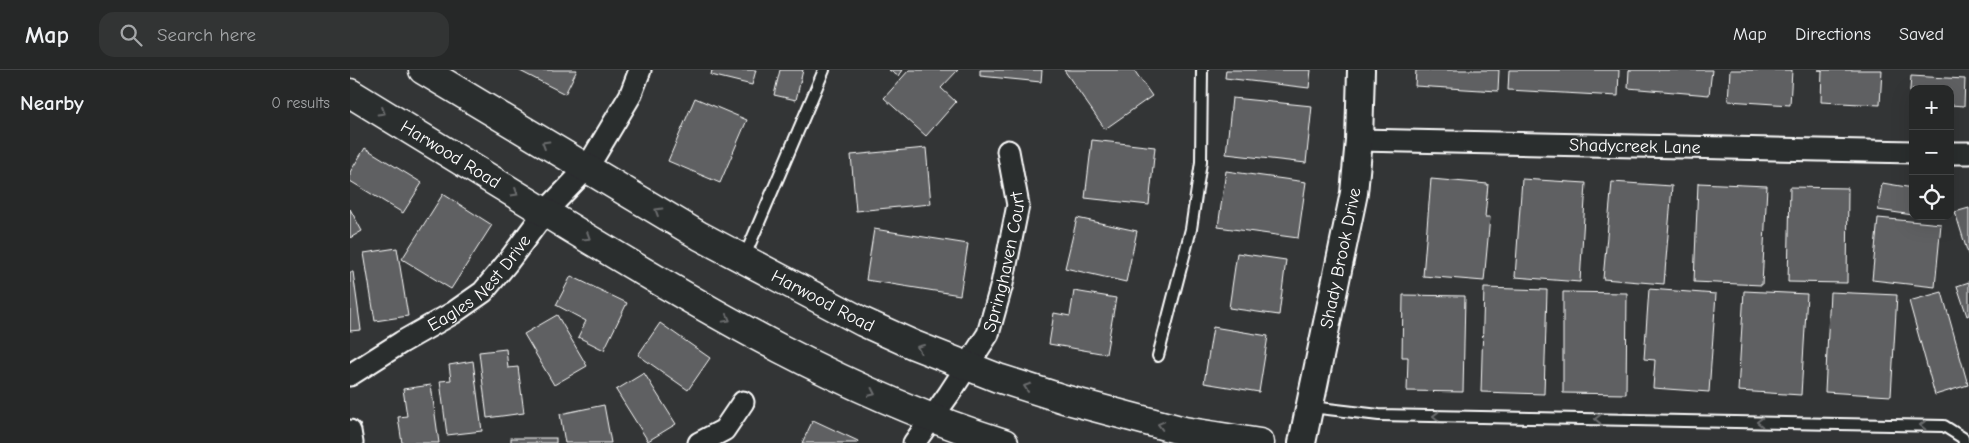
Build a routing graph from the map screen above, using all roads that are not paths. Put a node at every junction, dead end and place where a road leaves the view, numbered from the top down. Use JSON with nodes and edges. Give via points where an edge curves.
{"nodes":[{"id":1,"x":640,"y":70,"type":"edge"},
{"id":2,"x":824,"y":70,"type":"edge"},
{"id":3,"x":1202,"y":70,"type":"edge"},
{"id":4,"x":1361,"y":70,"type":"edge"},
{"id":5,"x":439,"y":77,"type":"edge"},
{"id":6,"x":350,"y":93,"type":"edge"},
{"id":7,"x":1359,"y":140,"type":"junction"},
{"id":8,"x":1008,"y":151,"type":"dead end"},
{"id":9,"x":1909,"y":152,"type":"edge"},
{"id":10,"x":1954,"y":153,"type":"edge"},
{"id":11,"x":1969,"y":153,"type":"edge"},
{"id":12,"x":587,"y":168,"type":"junction"},
{"id":13,"x":545,"y":212,"type":"junction"},
{"id":14,"x":744,"y":260,"type":"junction"},
{"id":15,"x":1158,"y":356,"type":"dead end"},
{"id":16,"x":966,"y":366,"type":"junction"},
{"id":17,"x":350,"y":375,"type":"edge"},
{"id":18,"x":743,"y":402,"type":"dead end"},
{"id":19,"x":1309,"y":407,"type":"junction"},
{"id":20,"x":932,"y":418,"type":"junction"},
{"id":21,"x":350,"y":431,"type":"edge"},
{"id":22,"x":352,"y":443,"type":"edge"},
{"id":23,"x":699,"y":443,"type":"edge"},
{"id":24,"x":914,"y":443,"type":"edge"},
{"id":25,"x":1004,"y":443,"type":"edge"},
{"id":26,"x":1260,"y":443,"type":"edge"},
{"id":27,"x":1302,"y":443,"type":"edge"},
{"id":28,"x":1964,"y":443,"type":"edge"}],
"edges":[{"from":1,"to":12,"type":"street","name":"Eagles Nest Drive","via":[[630,96]]},
{"from":2,"to":14,"type":"lane"},
{"from":3,"to":15,"type":"lane","via":[[1201,162],[1191,229]]},
{"from":4,"to":7,"type":"street","name":"Shady Brook Drive"},
{"from":12,"to":5,"type":"main road","name":"Harwood Road","one_way":true},
{"from":6,"to":13,"type":"main road","name":"Harwood Road","one_way":true},
{"from":7,"to":9,"type":"street","name":"Shadycreek Lane"},
{"from":7,"to":19,"type":"street","name":"Shady Brook Drive","via":[[1354,193]]},
{"from":8,"to":16,"type":"street","name":"Springhaven Court","via":[[1018,205],[988,334]]},
{"from":10,"to":11,"type":"street"},
{"from":12,"to":13,"type":"street","name":"Eagles Nest Drive"},
{"from":14,"to":12,"type":"main road","name":"Harwood Road","one_way":true},
{"from":13,"to":17,"type":"street","name":"Eagles Nest Drive","via":[[483,292]]},
{"from":13,"to":20,"type":"main road","name":"Harwood Road","one_way":true,"via":[[775,346]]},
{"from":16,"to":14,"type":"main road","name":"Harwood Road","one_way":true,"via":[[863,322]]},
{"from":16,"to":20,"type":"street","name":"Springhaven Court"},
{"from":26,"to":16,"type":"main road","name":"Harwood Road","one_way":true,"via":[[1184,431],[1064,399]]},
{"from":18,"to":23,"type":"street","via":[[724,430]]},
{"from":19,"to":27,"type":"street","name":"Shady Brook Drive"},
{"from":28,"to":19,"type":"lane","one_way":true,"via":[[1963,438],[1944,426],[1379,416]]},
{"from":20,"to":24,"type":"street","name":"Springhaven Court"},
{"from":20,"to":25,"type":"main road","name":"Harwood Road"},
{"from":21,"to":22,"type":"street"}]}
